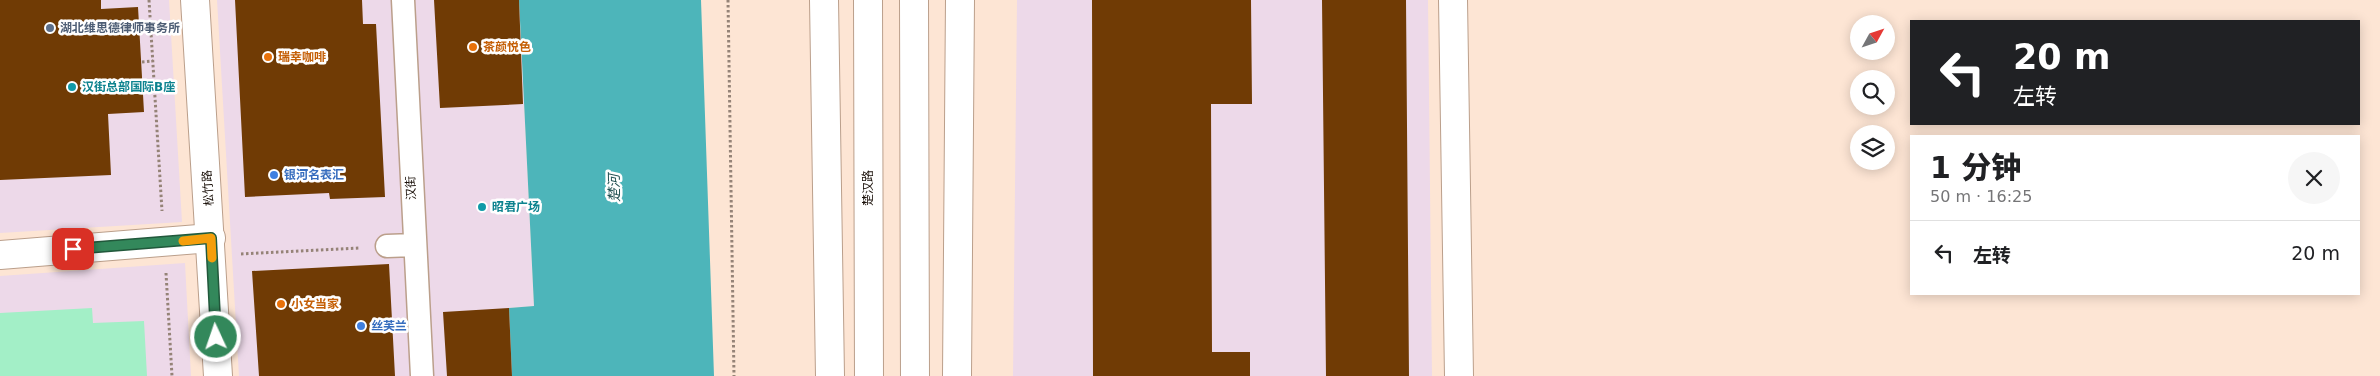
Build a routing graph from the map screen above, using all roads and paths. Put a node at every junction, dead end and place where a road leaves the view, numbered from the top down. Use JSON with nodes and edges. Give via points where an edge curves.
{"nodes":[{"id":1,"x":149,"y":0,"type":"edge"},
{"id":2,"x":195,"y":0,"type":"edge"},
{"id":3,"x":403,"y":0,"type":"edge"},
{"id":4,"x":728,"y":0,"type":"edge"},
{"id":5,"x":824,"y":0,"type":"edge"},
{"id":6,"x":868,"y":0,"type":"edge"},
{"id":7,"x":914,"y":0,"type":"edge"},
{"id":8,"x":960,"y":0,"type":"edge"},
{"id":9,"x":1453,"y":0,"type":"edge"},
{"id":10,"x":153,"y":61,"type":"junction"},
{"id":11,"x":142,"y":62,"type":"dead end"},
{"id":12,"x":211,"y":238,"type":"junction"},
{"id":13,"x":164,"y":242,"type":"junction"},
{"id":14,"x":414,"y":245,"type":"junction"},
{"id":15,"x":387,"y":246,"type":"joint"},
{"id":16,"x":240,"y":254,"type":"dead end"},
{"id":17,"x":0,"y":255,"type":"edge"},
{"id":18,"x":172,"y":376,"type":"edge"},
{"id":19,"x":218,"y":376,"type":"edge"},
{"id":20,"x":422,"y":376,"type":"edge"},
{"id":21,"x":734,"y":376,"type":"edge"},
{"id":22,"x":830,"y":376,"type":"edge"},
{"id":23,"x":869,"y":376,"type":"edge"},
{"id":24,"x":915,"y":376,"type":"edge"},
{"id":25,"x":957,"y":376,"type":"edge"},
{"id":26,"x":1459,"y":376,"type":"edge"}],
"edges":[{"from":1,"to":10,"type":"path"},
{"from":2,"to":12,"type":"main road","name":"松竹路"},
{"from":3,"to":14,"type":"street","name":"汉街"},
{"from":4,"to":21,"type":"path"},
{"from":5,"to":22,"type":"main road"},
{"from":6,"to":23,"type":"main road","name":"楚汉路"},
{"from":7,"to":24,"type":"main road"},
{"from":8,"to":25,"type":"main road"},
{"from":9,"to":26,"type":"main road"},
{"from":10,"to":11,"type":"path"},
{"from":10,"to":13,"type":"path"},
{"from":12,"to":13,"type":"main road"},
{"from":12,"to":19,"type":"main road","name":"松竹路"},
{"from":13,"to":17,"type":"main road"},
{"from":13,"to":18,"type":"path"},
{"from":14,"to":15,"type":"street"},
{"from":14,"to":20,"type":"street","name":"汉街"},
{"from":15,"to":16,"type":"path"}]}
